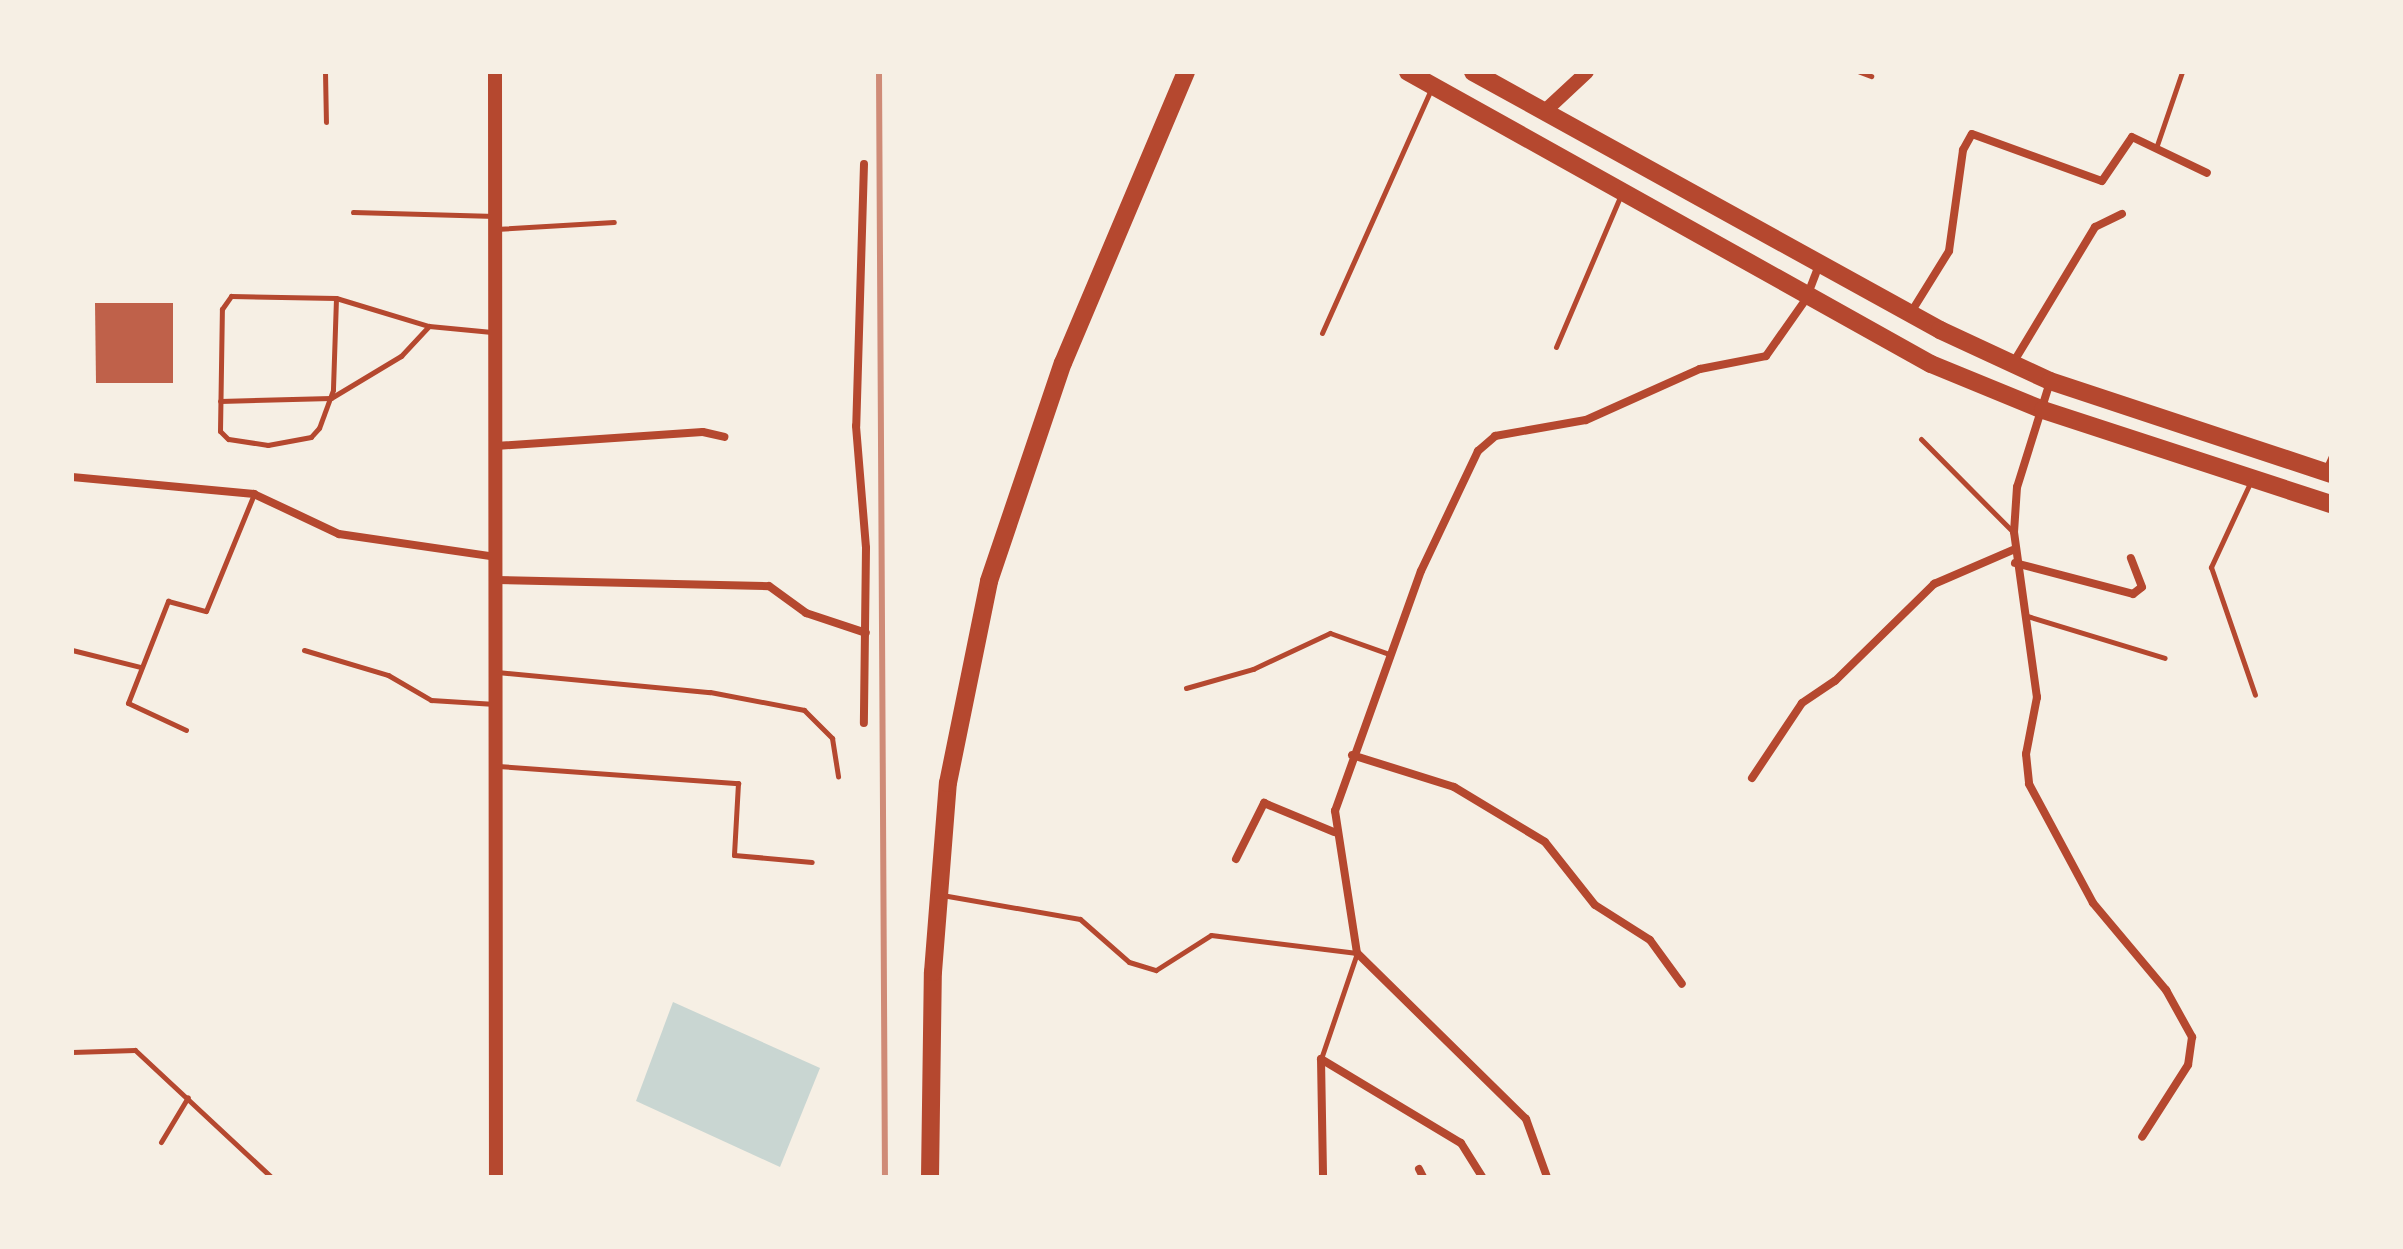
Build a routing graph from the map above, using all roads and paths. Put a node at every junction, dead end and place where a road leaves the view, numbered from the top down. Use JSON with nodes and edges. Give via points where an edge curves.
{"nodes":[{"id":1,"x":325,"y":72,"type":"edge"},
{"id":2,"x":495,"y":72,"type":"edge"},
{"id":3,"x":1186,"y":72,"type":"edge"},
{"id":4,"x":1408,"y":72,"type":"edge"},
{"id":5,"x":1473,"y":72,"type":"edge"},
{"id":6,"x":1587,"y":72,"type":"edge"},
{"id":7,"x":1860,"y":72,"type":"edge"},
{"id":8,"x":2182,"y":72,"type":"edge"},
{"id":9,"x":1871,"y":76,"type":"dead end"},
{"id":10,"x":1433,"y":86,"type":"junction"},
{"id":11,"x":1545,"y":111,"type":"junction"},
{"id":12,"x":326,"y":122,"type":"dead end"},
{"id":13,"x":1529,"y":138,"type":"junction"},
{"id":14,"x":2156,"y":148,"type":"junction"},
{"id":15,"x":864,"y":164,"type":"dead end"},
{"id":16,"x":2207,"y":173,"type":"dead end"},
{"id":17,"x":1622,"y":192,"type":"junction"},
{"id":18,"x":353,"y":212,"type":"dead end"},
{"id":19,"x":2122,"y":214,"type":"dead end"},
{"id":20,"x":495,"y":222,"type":"junction"},
{"id":21,"x":614,"y":222,"type":"dead end"},
{"id":22,"x":1818,"y":267,"type":"junction"},
{"id":23,"x":336,"y":298,"type":"junction"},
{"id":24,"x":1806,"y":299,"type":"junction"},
{"id":25,"x":1910,"y":315,"type":"junction"},
{"id":26,"x":429,"y":326,"type":"junction"},
{"id":27,"x":496,"y":332,"type":"junction"},
{"id":28,"x":1322,"y":333,"type":"dead end"},
{"id":29,"x":1556,"y":347,"type":"dead end"},
{"id":30,"x":2012,"y":364,"type":"junction"},
{"id":31,"x":2050,"y":381,"type":"junction"},
{"id":32,"x":331,"y":398,"type":"junction"},
{"id":33,"x":220,"y":401,"type":"junction"},
{"id":34,"x":2043,"y":410,"type":"junction"},
{"id":35,"x":724,"y":437,"type":"dead end"},
{"id":36,"x":1921,"y":439,"type":"dead end"},
{"id":37,"x":496,"y":446,"type":"junction"},
{"id":38,"x":2329,"y":467,"type":"edge"},
{"id":39,"x":72,"y":477,"type":"edge"},
{"id":40,"x":2252,"y":479,"type":"junction"},
{"id":41,"x":254,"y":494,"type":"junction"},
{"id":42,"x":2331,"y":504,"type":"edge"},
{"id":43,"x":2014,"y":532,"type":"junction"},
{"id":44,"x":2015,"y":549,"type":"junction"},
{"id":45,"x":497,"y":557,"type":"junction"},
{"id":46,"x":2131,"y":558,"type":"dead end"},
{"id":47,"x":2015,"y":563,"type":"junction"},
{"id":48,"x":496,"y":580,"type":"junction"},
{"id":49,"x":2023,"y":615,"type":"junction"},
{"id":50,"x":866,"y":633,"type":"junction"},
{"id":51,"x":72,"y":650,"type":"edge"},
{"id":52,"x":304,"y":650,"type":"dead end"},
{"id":53,"x":1389,"y":654,"type":"junction"},
{"id":54,"x":2165,"y":658,"type":"dead end"},
{"id":55,"x":140,"y":667,"type":"junction"},
{"id":56,"x":496,"y":672,"type":"junction"},
{"id":57,"x":1186,"y":688,"type":"dead end"},
{"id":58,"x":2255,"y":695,"type":"dead end"},
{"id":59,"x":496,"y":704,"type":"junction"},
{"id":60,"x":864,"y":723,"type":"dead end"},
{"id":61,"x":186,"y":730,"type":"dead end"},
{"id":62,"x":1352,"y":755,"type":"junction"},
{"id":63,"x":496,"y":766,"type":"junction"},
{"id":64,"x":838,"y":777,"type":"dead end"},
{"id":65,"x":1752,"y":778,"type":"dead end"},
{"id":66,"x":1334,"y":832,"type":"junction"},
{"id":67,"x":1236,"y":859,"type":"dead end"},
{"id":68,"x":812,"y":862,"type":"dead end"},
{"id":69,"x":938,"y":895,"type":"junction"},
{"id":70,"x":1357,"y":953,"type":"junction"},
{"id":71,"x":1682,"y":984,"type":"dead end"},
{"id":72,"x":72,"y":1052,"type":"edge"},
{"id":73,"x":1321,"y":1059,"type":"junction"},
{"id":74,"x":188,"y":1097,"type":"junction"},
{"id":75,"x":2142,"y":1137,"type":"dead end"},
{"id":76,"x":161,"y":1142,"type":"dead end"},
{"id":77,"x":271,"y":1177,"type":"edge"},
{"id":78,"x":496,"y":1177,"type":"edge"},
{"id":79,"x":930,"y":1177,"type":"edge"},
{"id":80,"x":1323,"y":1177,"type":"edge"},
{"id":81,"x":1482,"y":1177,"type":"edge"},
{"id":82,"x":1547,"y":1177,"type":"edge"}],
"edges":[{"from":1,"to":12,"type":"lane"},
{"from":2,"to":20,"type":"street"},
{"from":3,"to":69,"type":"highway","via":[[1063,363],[989,581],[948,783]]},
{"from":4,"to":10,"type":"highway"},
{"from":5,"to":11,"type":"highway"},
{"from":6,"to":11,"type":"street"},
{"from":7,"to":9,"type":"lane"},
{"from":8,"to":14,"type":"lane"},
{"from":10,"to":13,"type":"highway"},
{"from":10,"to":28,"type":"lane"},
{"from":11,"to":13,"type":"highway"},
{"from":11,"to":22,"type":"highway"},
{"from":13,"to":17,"type":"highway"},
{"from":14,"to":16,"type":"street"},
{"from":14,"to":25,"type":"street","via":[[2132,137],[2102,181],[1972,134],[1949,251]]},
{"from":15,"to":50,"type":"street","via":[[856,426]]},
{"from":17,"to":24,"type":"highway"},
{"from":17,"to":29,"type":"lane"},
{"from":18,"to":20,"type":"lane"},
{"from":19,"to":30,"type":"street","via":[[2095,227]]},
{"from":20,"to":21,"type":"lane"},
{"from":20,"to":27,"type":"street"},
{"from":22,"to":24,"type":"street"},
{"from":22,"to":25,"type":"highway"},
{"from":23,"to":26,"type":"lane"},
{"from":23,"to":32,"type":"lane"},
{"from":23,"to":33,"type":"lane","via":[[224,301]]},
{"from":24,"to":34,"type":"highway"},
{"from":24,"to":53,"type":"street","via":[[1766,356],[1700,369],[1586,420],[1487,443],[1460,476]]},
{"from":25,"to":30,"type":"highway"},
{"from":26,"to":27,"type":"lane"},
{"from":26,"to":32,"type":"lane","via":[[401,356]]},
{"from":27,"to":37,"type":"street"},
{"from":30,"to":31,"type":"highway"},
{"from":31,"to":34,"type":"street"},
{"from":31,"to":38,"type":"highway"},
{"from":32,"to":33,"type":"lane"},
{"from":32,"to":33,"type":"lane","via":[[311,437],[268,445],[228,439],[220,431]]},
{"from":34,"to":40,"type":"highway"},
{"from":34,"to":43,"type":"street","via":[[2017,487]]},
{"from":35,"to":37,"type":"street","via":[[703,432]]},
{"from":36,"to":43,"type":"lane"},
{"from":37,"to":45,"type":"street"},
{"from":39,"to":41,"type":"street"},
{"from":40,"to":42,"type":"highway"},
{"from":40,"to":58,"type":"lane","via":[[2211,567]]},
{"from":41,"to":45,"type":"street","via":[[339,534]]},
{"from":41,"to":55,"type":"lane","via":[[206,611],[168,601]]},
{"from":43,"to":44,"type":"street"},
{"from":44,"to":47,"type":"street"},
{"from":44,"to":65,"type":"street","via":[[1934,584],[1835,681],[1802,703]]},
{"from":45,"to":48,"type":"street"},
{"from":46,"to":47,"type":"street","via":[[2142,587],[2133,594]]},
{"from":47,"to":49,"type":"street"},
{"from":48,"to":50,"type":"street","via":[[769,586],[806,613]]},
{"from":48,"to":56,"type":"street"},
{"from":49,"to":54,"type":"lane"},
{"from":49,"to":75,"type":"street","via":[[2037,697],[2026,754],[2029,784],[2093,903],[2166,990],[2192,1037],[2188,1065]]},
{"from":50,"to":60,"type":"street"},
{"from":51,"to":55,"type":"lane"},
{"from":52,"to":59,"type":"lane","via":[[388,675],[431,700]]},
{"from":53,"to":57,"type":"lane","via":[[1330,633],[1253,669]]},
{"from":53,"to":62,"type":"street"},
{"from":55,"to":61,"type":"lane","via":[[128,703]]},
{"from":56,"to":59,"type":"street"},
{"from":56,"to":64,"type":"lane","via":[[710,692],[804,710],[832,738]]},
{"from":59,"to":63,"type":"street"},
{"from":62,"to":66,"type":"street"},
{"from":62,"to":71,"type":"street","via":[[1454,787],[1545,842],[1595,905],[1650,940]]},
{"from":63,"to":68,"type":"lane","via":[[738,783],[734,855]]},
{"from":63,"to":78,"type":"street"},
{"from":66,"to":67,"type":"street","via":[[1264,803]]},
{"from":66,"to":70,"type":"street","via":[[1350,875]]},
{"from":69,"to":70,"type":"lane","via":[[1080,919],[1129,962],[1156,970],[1211,935]]},
{"from":69,"to":79,"type":"highway"},
{"from":70,"to":73,"type":"lane"},
{"from":70,"to":82,"type":"street","via":[[1526,1119]]},
{"from":72,"to":74,"type":"lane","via":[[127,1047]]},
{"from":73,"to":80,"type":"street"},
{"from":73,"to":81,"type":"street","via":[[1461,1143]]},
{"from":74,"to":76,"type":"lane"},
{"from":74,"to":77,"type":"lane"}]}
